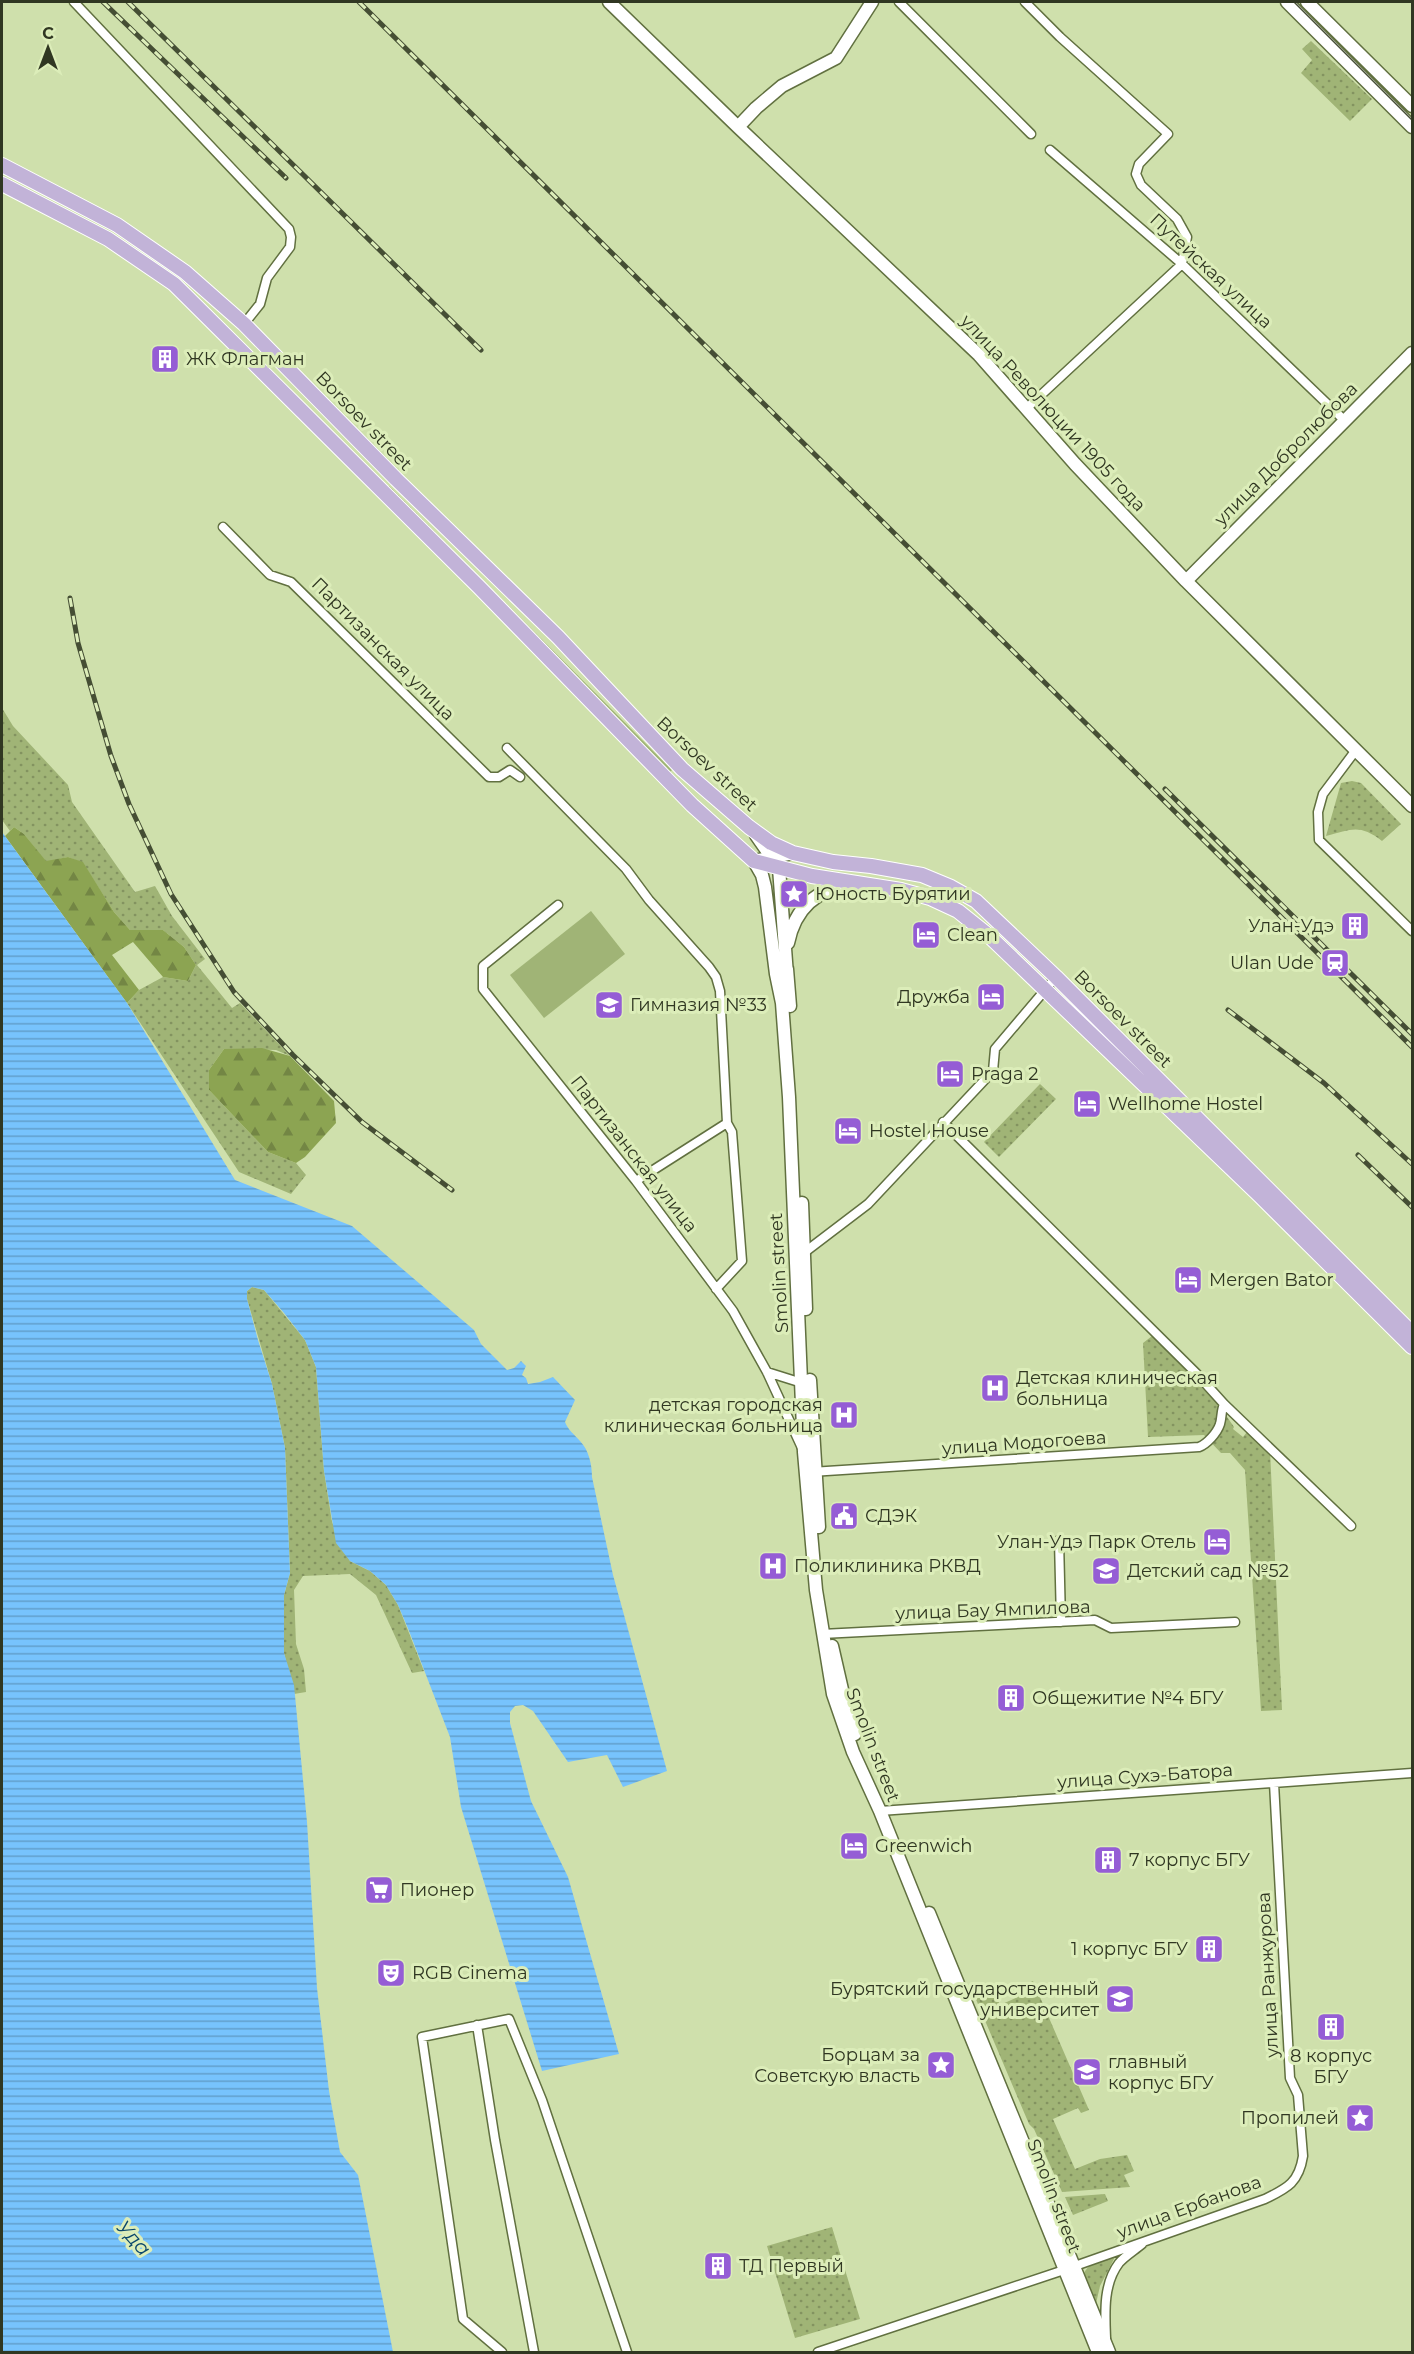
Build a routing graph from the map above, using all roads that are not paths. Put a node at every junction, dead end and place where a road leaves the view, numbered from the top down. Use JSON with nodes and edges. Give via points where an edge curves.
{"nodes":[{"id":1,"x":74,"y":2,"type":"edge"},
{"id":2,"x":609,"y":2,"type":"edge"},
{"id":3,"x":872,"y":2,"type":"edge"},
{"id":4,"x":899,"y":2,"type":"edge"},
{"id":5,"x":1025,"y":2,"type":"edge"},
{"id":6,"x":1287,"y":2,"type":"edge"},
{"id":7,"x":1307,"y":2,"type":"edge"},
{"id":8,"x":1413,"y":106,"type":"edge"},
{"id":9,"x":738,"y":127,"type":"junction"},
{"id":10,"x":1413,"y":127,"type":"edge"},
{"id":11,"x":1031,"y":134,"type":"dead end"},
{"id":12,"x":1050,"y":150,"type":"dead end"},
{"id":13,"x":2,"y":165,"type":"edge"},
{"id":14,"x":2,"y":184,"type":"edge"},
{"id":15,"x":1182,"y":264,"type":"junction"},
{"id":16,"x":244,"y":324,"type":"junction"},
{"id":17,"x":230,"y":338,"type":"junction"},
{"id":18,"x":1413,"y":353,"type":"edge"},
{"id":19,"x":1027,"y":408,"type":"junction"},
{"id":20,"x":1344,"y":420,"type":"junction"},
{"id":21,"x":223,"y":527,"type":"dead end"},
{"id":22,"x":1186,"y":581,"type":"junction"},
{"id":23,"x":507,"y":748,"type":"dead end"},
{"id":24,"x":1356,"y":750,"type":"junction"},
{"id":25,"x":682,"y":769,"type":"junction"},
{"id":26,"x":520,"y":777,"type":"dead end"},
{"id":27,"x":670,"y":781,"type":"junction"},
{"id":28,"x":1413,"y":806,"type":"edge"},
{"id":29,"x":749,"y":827,"type":"junction"},
{"id":30,"x":793,"y":853,"type":"junction"},
{"id":31,"x":754,"y":861,"type":"junction"},
{"id":32,"x":776,"y":862,"type":"junction"},
{"id":33,"x":855,"y":884,"type":"junction"},
{"id":34,"x":558,"y":905,"type":"dead end"},
{"id":35,"x":1413,"y":931,"type":"edge"},
{"id":36,"x":786,"y":953,"type":"junction"},
{"id":37,"x":787,"y":969,"type":"junction"},
{"id":38,"x":1056,"y":977,"type":"junction"},
{"id":39,"x":1045,"y":991,"type":"junction"},
{"id":40,"x":782,"y":1003,"type":"junction"},
{"id":41,"x":943,"y":1122,"type":"junction"},
{"id":42,"x":727,"y":1123,"type":"junction"},
{"id":43,"x":636,"y":1181,"type":"junction"},
{"id":44,"x":800,"y":1255,"type":"junction"},
{"id":45,"x":717,"y":1289,"type":"junction"},
{"id":46,"x":1413,"y":1333,"type":"edge"},
{"id":47,"x":1413,"y":1347,"type":"edge"},
{"id":48,"x":767,"y":1372,"type":"junction"},
{"id":49,"x":801,"y":1383,"type":"junction"},
{"id":50,"x":1223,"y":1407,"type":"junction"},
{"id":51,"x":804,"y":1452,"type":"junction"},
{"id":52,"x":811,"y":1472,"type":"junction"},
{"id":53,"x":1351,"y":1526,"type":"dead end"},
{"id":54,"x":1059,"y":1540,"type":"dead end"},
{"id":55,"x":1061,"y":1622,"type":"junction"},
{"id":56,"x":1235,"y":1622,"type":"dead end"},
{"id":57,"x":826,"y":1634,"type":"junction"},
{"id":58,"x":1413,"y":1773,"type":"edge"},
{"id":59,"x":1274,"y":1783,"type":"junction"},
{"id":60,"x":884,"y":1811,"type":"junction"},
{"id":61,"x":477,"y":2025,"type":"junction"},
{"id":62,"x":1302,"y":2164,"type":"joint"},
{"id":63,"x":1147,"y":2240,"type":"junction"},
{"id":64,"x":1069,"y":2268,"type":"junction"},
{"id":65,"x":1105,"y":2350,"type":"edge"},
{"id":66,"x":502,"y":2352,"type":"edge"},
{"id":67,"x":534,"y":2352,"type":"edge"},
{"id":68,"x":627,"y":2352,"type":"edge"},
{"id":69,"x":818,"y":2352,"type":"edge"}],
"edges":[{"from":1,"to":16,"type":"street","via":[[289,229],[290,247],[267,278],[260,304]]},
{"from":2,"to":9,"type":"main road","name":"улица Революции 1905 года"},
{"from":3,"to":9,"type":"main road","via":[[836,58],[782,86]]},
{"from":4,"to":11,"type":"street"},
{"from":5,"to":15,"type":"street","via":[[1168,134],[1139,164],[1136,174],[1141,185],[1177,219],[1187,237]]},
{"from":6,"to":10,"type":"main road"},
{"from":7,"to":8,"type":"main road"},
{"from":9,"to":19,"type":"main road","name":"улица Революции 1905 года","via":[[980,355]]},
{"from":12,"to":15,"type":"street","name":"Путейская улица"},
{"from":13,"to":16,"type":"main road","name":"Borsoev street","via":[[117,225],[185,272]]},
{"from":14,"to":17,"type":"main road","name":"Borsoev street","via":[[127,252],[174,285]]},
{"from":15,"to":19,"type":"street"},
{"from":15,"to":20,"type":"street","name":"Путейская улица"},
{"from":16,"to":17,"type":"main road"},
{"from":16,"to":25,"type":"main road","name":"Borsoev street","via":[[558,637]]},
{"from":17,"to":27,"type":"main road","name":"Borsoev street"},
{"from":18,"to":20,"type":"main road","name":"улица Добролюбова"},
{"from":19,"to":22,"type":"main road","name":"улица Революции 1905 года"},
{"from":20,"to":22,"type":"main road","name":"улица Добролюбова"},
{"from":21,"to":26,"type":"street","name":"Партизанская улица","via":[[270,575],[291,582],[489,777],[499,777],[510,770]]},
{"from":22,"to":24,"type":"main road","name":"улица Революции 1905 года"},
{"from":23,"to":42,"type":"street","via":[[626,869],[716,977],[720,990]]},
{"from":24,"to":28,"type":"main road","name":"улица Революции 1905 года"},
{"from":24,"to":35,"type":"street","via":[[1323,794],[1318,812],[1319,840]]},
{"from":25,"to":27,"type":"main road"},
{"from":25,"to":29,"type":"main road","name":"Borsoev street"},
{"from":27,"to":31,"type":"main road","name":"Borsoev street"},
{"from":29,"to":30,"type":"main road","name":"Borsoev street"},
{"from":29,"to":32,"type":"main road"},
{"from":30,"to":32,"type":"main road"},
{"from":30,"to":38,"type":"main road","name":"Borsoev street","via":[[922,875],[951,887],[976,901]]},
{"from":31,"to":32,"type":"main road","name":"Borsoev street"},
{"from":31,"to":40,"type":"main road","name":"Smolin street","via":[[765,887]]},
{"from":32,"to":33,"type":"main road","name":"Borsoev street"},
{"from":32,"to":36,"type":"main road","name":"Smolin street"},
{"from":33,"to":36,"type":"main road","name":"Smolin street","via":[[822,891],[811,900],[797,915]]},
{"from":33,"to":39,"type":"main road","name":"Borsoev street","via":[[901,890],[958,911]]},
{"from":34,"to":43,"type":"street","name":"Партизанская улица","via":[[483,966],[483,989]]},
{"from":36,"to":37,"type":"main road","name":"Smolin street"},
{"from":37,"to":40,"type":"main road","name":"Smolin street"},
{"from":37,"to":44,"type":"main road"},
{"from":38,"to":39,"type":"street"},
{"from":38,"to":46,"type":"main road","name":"Borsoev street"},
{"from":39,"to":41,"type":"street","via":[[995,1049],[993,1071]]},
{"from":39,"to":47,"type":"main road","name":"Borsoev street"},
{"from":40,"to":44,"type":"main road","name":"Smolin street"},
{"from":41,"to":44,"type":"street","via":[[868,1204]]},
{"from":41,"to":50,"type":"street","via":[[1196,1373]]},
{"from":42,"to":43,"type":"street"},
{"from":42,"to":45,"type":"street","via":[[732,1132],[742,1261]]},
{"from":43,"to":45,"type":"street","name":"Партизанская улица"},
{"from":44,"to":49,"type":"main road","name":"Smolin street"},
{"from":44,"to":52,"type":"main road"},
{"from":45,"to":48,"type":"street","name":"Партизанская улица"},
{"from":48,"to":49,"type":"street"},
{"from":48,"to":51,"type":"street","name":"Партизанская улица"},
{"from":49,"to":51,"type":"main road","name":"Smolin street"},
{"from":50,"to":52,"type":"street","name":"улица Модогоева","via":[[1220,1426],[1199,1447]]},
{"from":50,"to":53,"type":"street"},
{"from":51,"to":52,"type":"main road","name":"Smolin street"},
{"from":52,"to":57,"type":"main road","name":"Smolin street"},
{"from":54,"to":55,"type":"street"},
{"from":55,"to":56,"type":"street","name":"улица Бау Ямпилова","via":[[1095,1620],[1111,1628]]},
{"from":55,"to":57,"type":"street","name":"улица Бау Ямпилова"},
{"from":57,"to":60,"type":"main road","name":"Smolin street","via":[[833,1694],[854,1752]]},
{"from":58,"to":59,"type":"street","name":"улица Сухэ-Батора"},
{"from":59,"to":60,"type":"street","name":"улица Сухэ-Батора"},
{"from":59,"to":62,"type":"street","name":"улица Ранжурова","via":[[1290,2078],[1298,2095]]},
{"from":60,"to":64,"type":"main road","name":"Smolin street"},
{"from":61,"to":66,"type":"street","via":[[422,2037],[463,2319]]},
{"from":61,"to":67,"type":"street"},
{"from":61,"to":68,"type":"street","via":[[509,2019],[542,2100]]},
{"from":62,"to":63,"type":"street","name":"улица Ербанова","via":[[1294,2183],[1275,2194]]},
{"from":63,"to":64,"type":"street","name":"улица Ербанова"},
{"from":63,"to":65,"type":"street","via":[[1119,2263],[1109,2283]]},
{"from":64,"to":65,"type":"main road","name":"Smolin street"},
{"from":64,"to":69,"type":"street","name":"улица Ербанова"}]}
